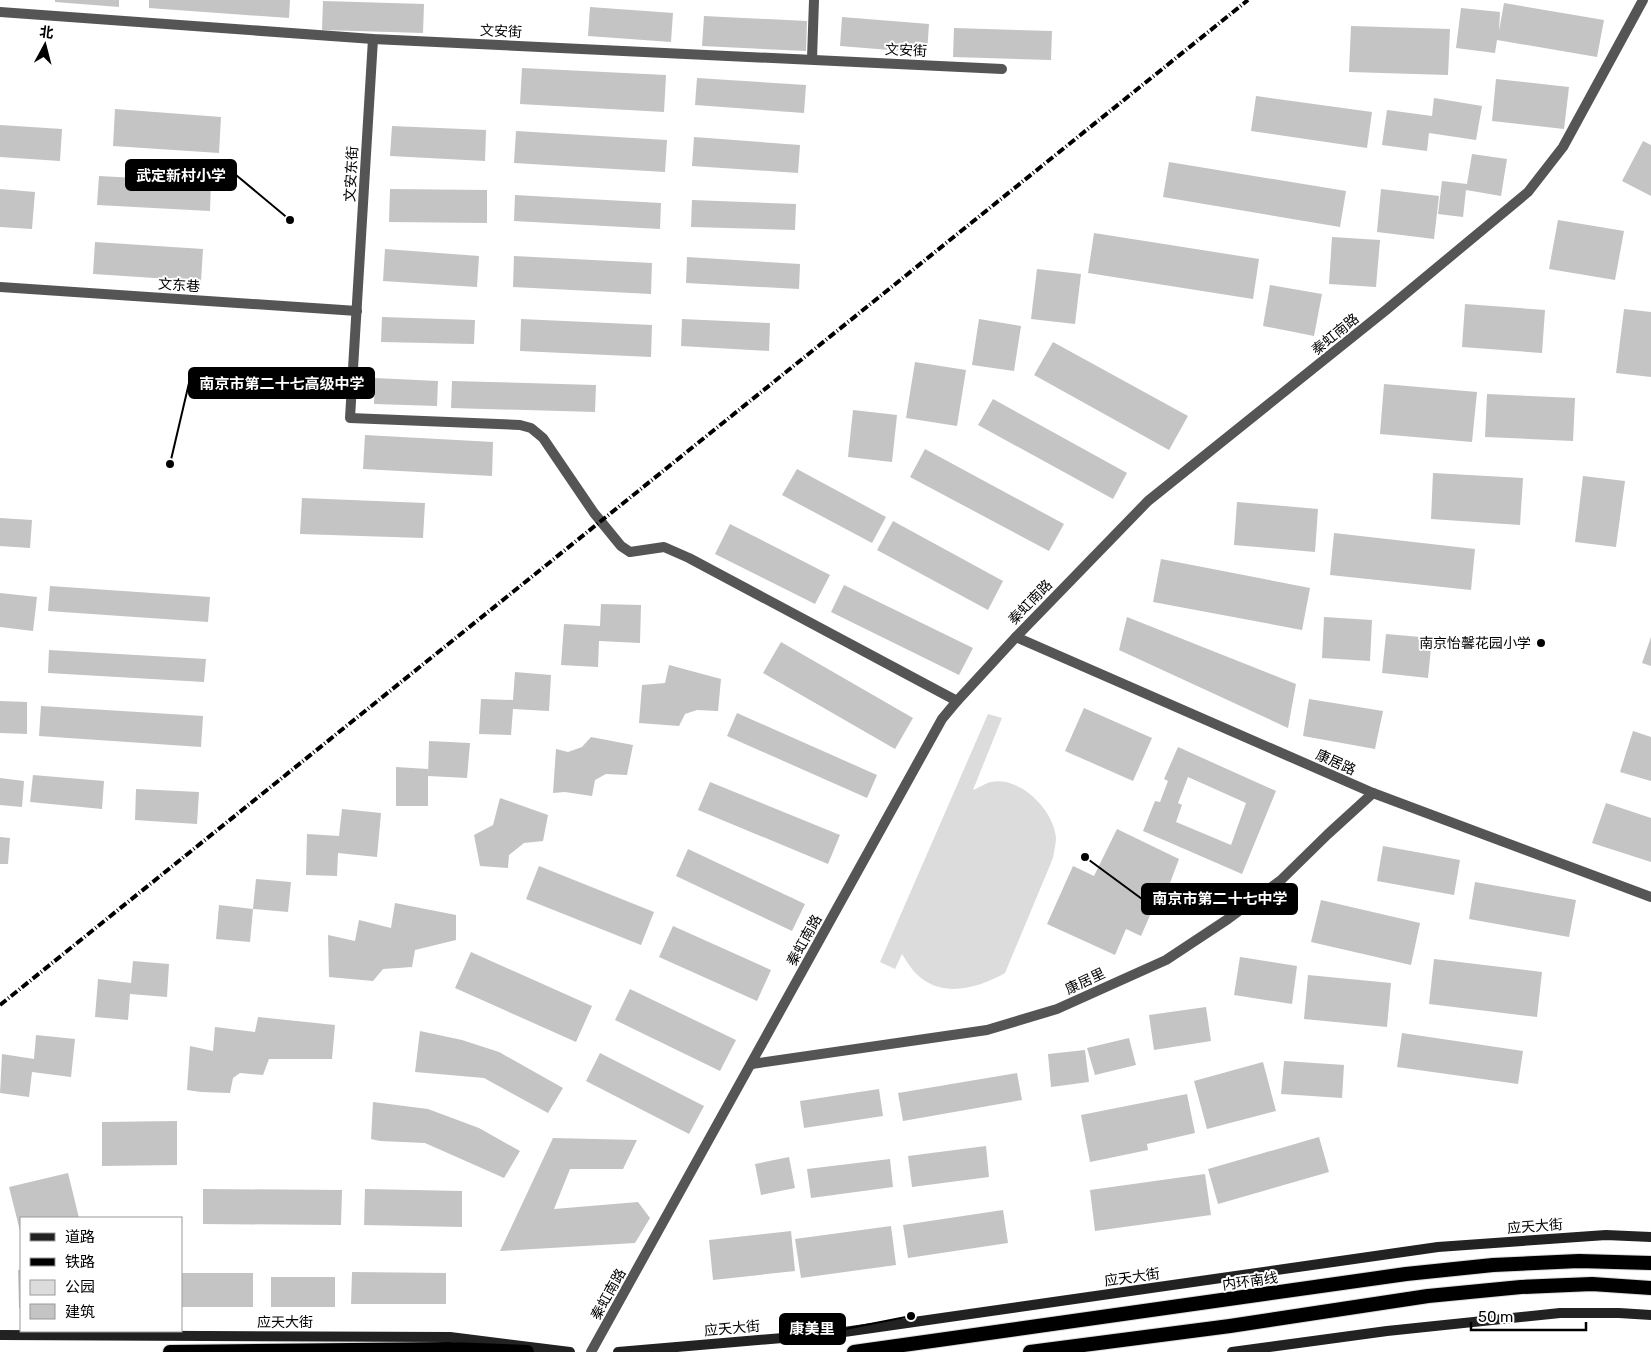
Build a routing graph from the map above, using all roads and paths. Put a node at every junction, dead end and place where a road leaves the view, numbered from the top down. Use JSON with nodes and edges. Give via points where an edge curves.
{"nodes":[{"id":1,"x":814,"y":0,"type":"edge"},
{"id":2,"x":1643,"y":0,"type":"edge"},
{"id":3,"x":0,"y":12,"type":"edge"},
{"id":4,"x":373,"y":39,"type":"junction"},
{"id":5,"x":812,"y":59,"type":"junction"},
{"id":6,"x":1002,"y":69,"type":"dead end"},
{"id":7,"x":0,"y":287,"type":"edge"},
{"id":8,"x":357,"y":311,"type":"junction"},
{"id":9,"x":1016,"y":637,"type":"junction"},
{"id":10,"x":957,"y":701,"type":"junction"},
{"id":11,"x":1373,"y":793,"type":"junction"},
{"id":12,"x":1651,"y":897,"type":"edge"},
{"id":13,"x":752,"y":1064,"type":"junction"},
{"id":14,"x":1651,"y":1237,"type":"edge"},
{"id":15,"x":1651,"y":1263,"type":"edge"},
{"id":16,"x":1651,"y":1288,"type":"edge"},
{"id":17,"x":1651,"y":1316,"type":"edge"},
{"id":18,"x":0,"y":1335,"type":"edge"},
{"id":19,"x":170,"y":1352,"type":"edge"},
{"id":20,"x":527,"y":1352,"type":"edge"},
{"id":21,"x":570,"y":1352,"type":"edge"},
{"id":22,"x":591,"y":1352,"type":"edge"},
{"id":23,"x":618,"y":1352,"type":"edge"},
{"id":24,"x":854,"y":1352,"type":"edge"},
{"id":25,"x":1030,"y":1352,"type":"edge"},
{"id":26,"x":1232,"y":1352,"type":"edge"}],
"edges":[{"from":1,"to":5,"type":"street"},
{"from":2,"to":9,"type":"street","name":"秦虹南路","via":[[1563,147],[1528,192],[1148,501]]},
{"from":3,"to":4,"type":"street","name":"文安街"},
{"from":4,"to":5,"type":"street","name":"文安街"},
{"from":4,"to":8,"type":"street","name":"文安东街"},
{"from":5,"to":6,"type":"street","name":"文安街"},
{"from":7,"to":8,"type":"street","name":"文东巷"},
{"from":8,"to":10,"type":"street","name":"文安东街","via":[[350,418],[531,428],[542,438],[594,514],[630,552],[664,547]]},
{"from":9,"to":10,"type":"street","name":"秦虹南路"},
{"from":9,"to":11,"type":"street","name":"康居路"},
{"from":10,"to":13,"type":"street","name":"秦虹南路","via":[[942,718]]},
{"from":11,"to":12,"type":"street","name":"康居路"},
{"from":11,"to":13,"type":"street","name":"康居里","via":[[1281,880],[1228,919],[1166,960],[1058,1009],[986,1030]]},
{"from":13,"to":22,"type":"street","name":"秦虹南路"},
{"from":14,"to":23,"type":"main road","name":"应天大街","via":[[1606,1235],[1438,1247],[830,1334]]},
{"from":15,"to":24,"type":"highway","name":"内环南线","via":[[1579,1260],[1406,1274]]},
{"from":16,"to":25,"type":"highway","via":[[1592,1284],[1428,1296]]},
{"from":17,"to":26,"type":"main road","via":[[1560,1313],[1387,1331]]},
{"from":18,"to":21,"type":"main road","name":"应天大街","via":[[450,1337]]},
{"from":19,"to":20,"type":"highway","via":[[449,1349]]}]}
